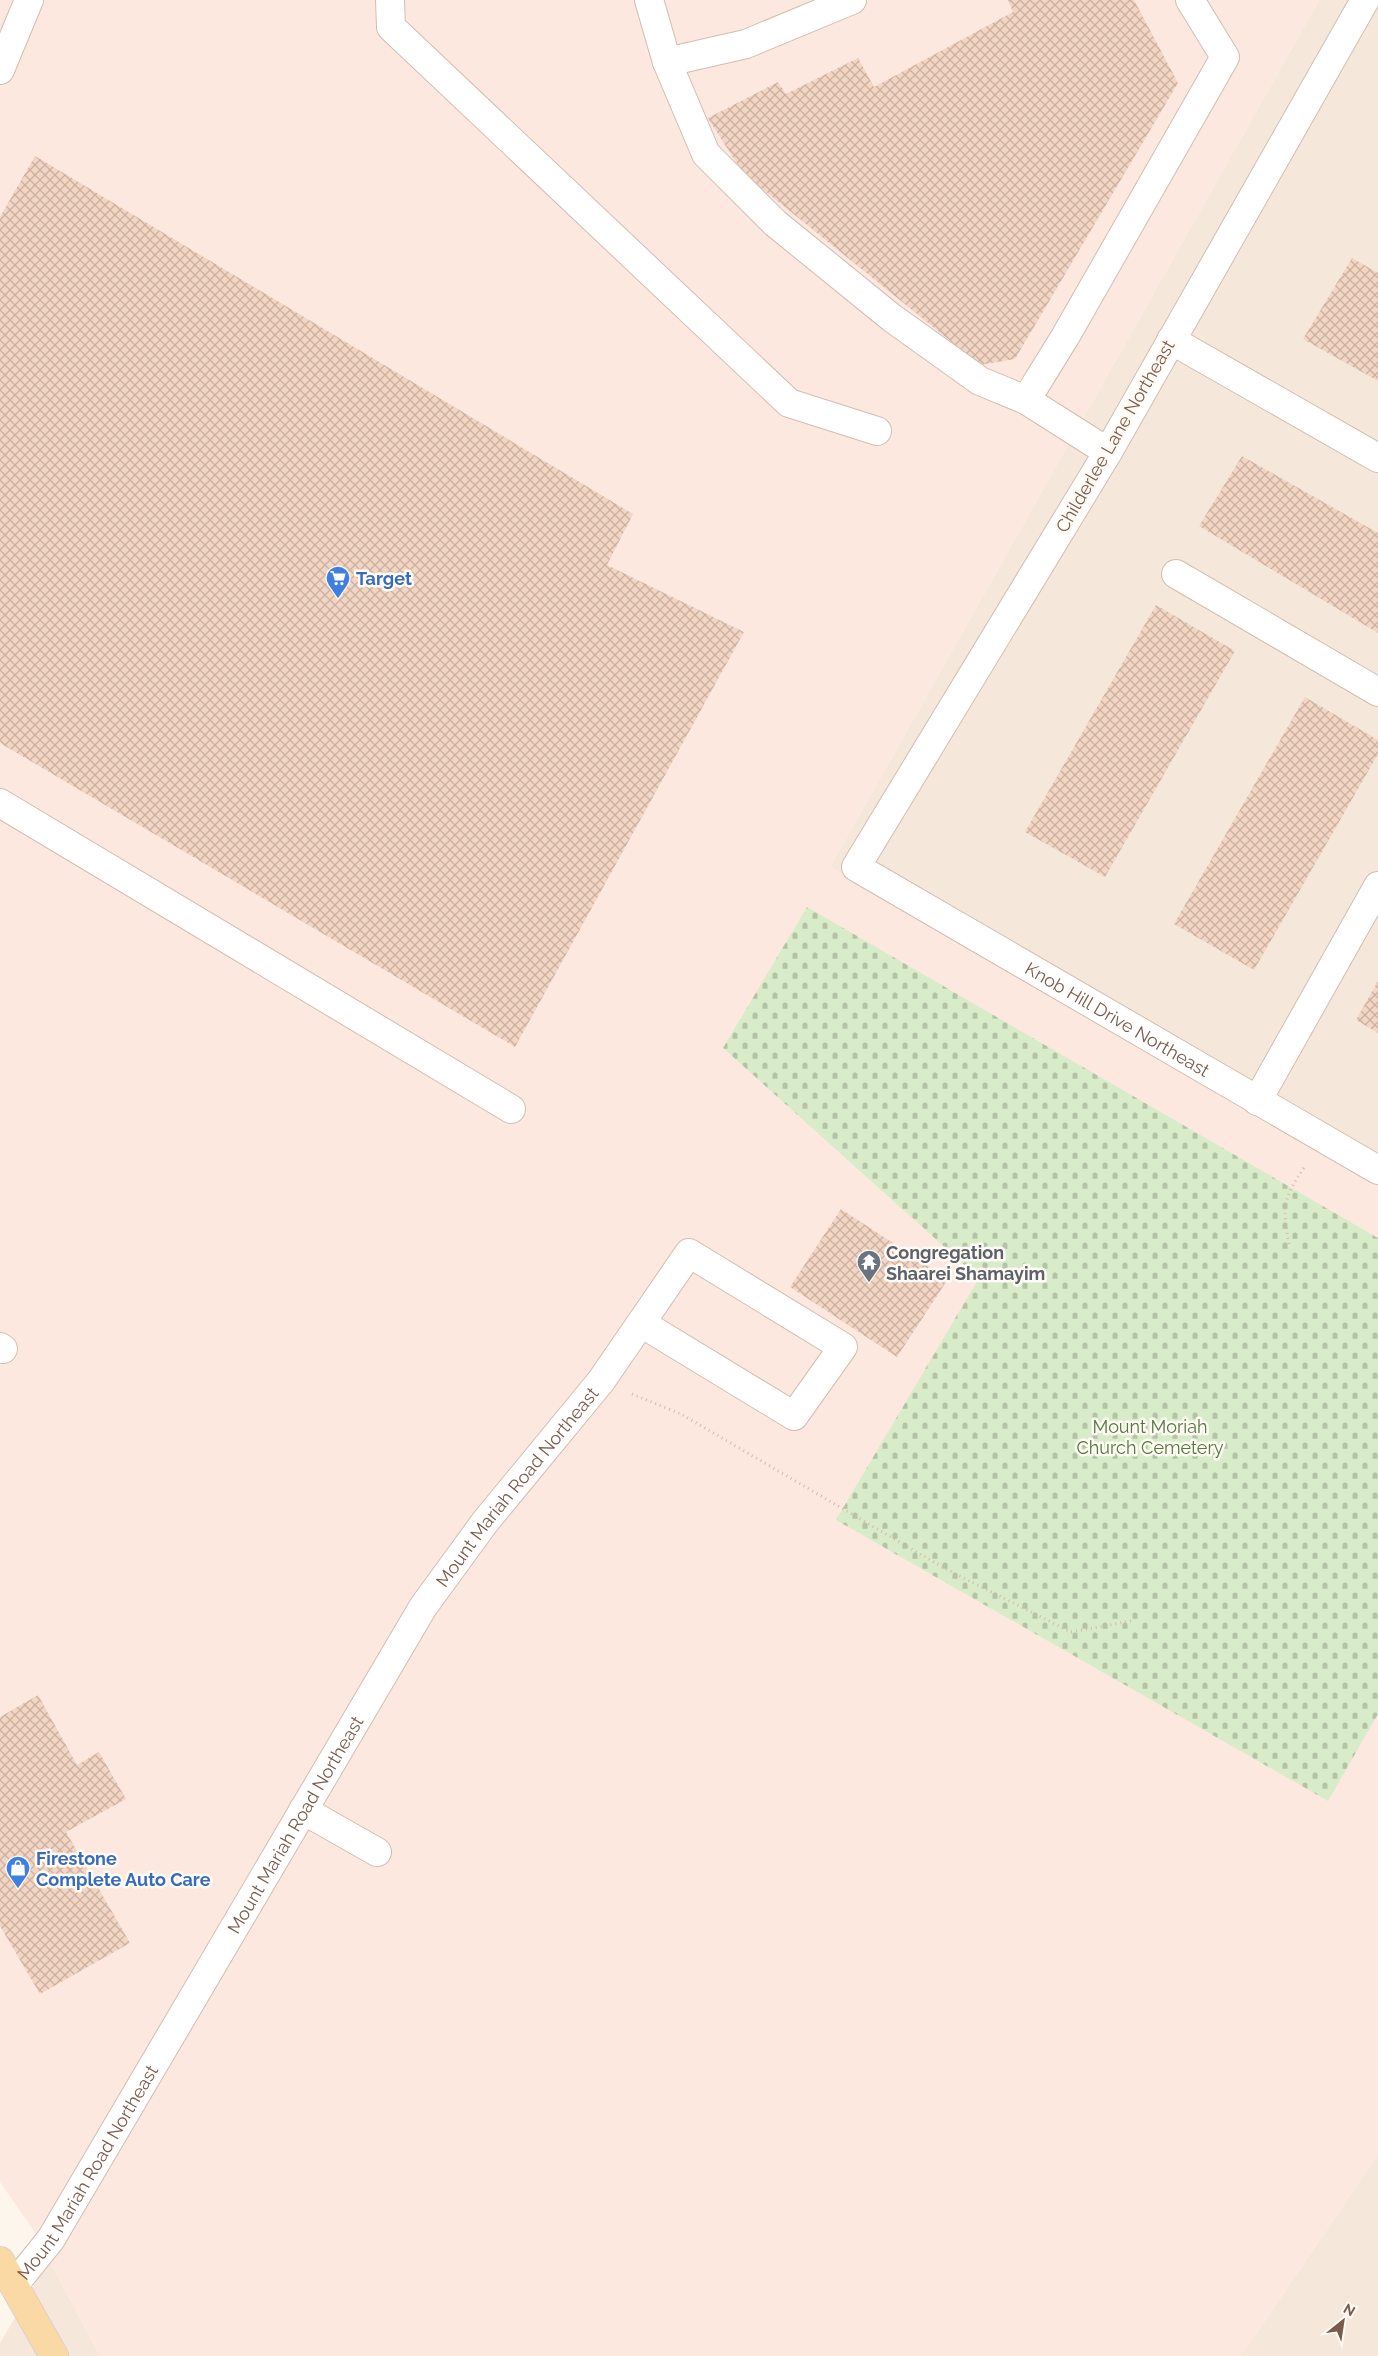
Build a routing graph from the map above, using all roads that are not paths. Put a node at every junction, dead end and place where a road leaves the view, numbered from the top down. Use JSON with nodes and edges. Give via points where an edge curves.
{"nodes":[{"id":1,"x":29,"y":0,"type":"edge"},
{"id":2,"x":390,"y":0,"type":"edge"},
{"id":3,"x":649,"y":0,"type":"edge"},
{"id":4,"x":852,"y":0,"type":"edge"},
{"id":5,"x":1190,"y":0,"type":"edge"},
{"id":6,"x":1365,"y":0,"type":"edge"},
{"id":7,"x":667,"y":62,"type":"junction"},
{"id":8,"x":0,"y":70,"type":"edge"},
{"id":9,"x":1171,"y":340,"type":"junction"},
{"id":10,"x":1026,"y":400,"type":"junction"},
{"id":11,"x":877,"y":431,"type":"dead end"},
{"id":12,"x":1108,"y":452,"type":"junction"},
{"id":13,"x":1378,"y":458,"type":"edge"},
{"id":14,"x":1176,"y":574,"type":"dead end"},
{"id":15,"x":1378,"y":692,"type":"edge"},
{"id":16,"x":0,"y":804,"type":"edge"},
{"id":17,"x":856,"y":867,"type":"joint"},
{"id":18,"x":1378,"y":886,"type":"edge"},
{"id":19,"x":1257,"y":1101,"type":"junction"},
{"id":20,"x":511,"y":1109,"type":"dead end"},
{"id":21,"x":1378,"y":1170,"type":"edge"},
{"id":22,"x":641,"y":1323,"type":"junction"},
{"id":23,"x":303,"y":1810,"type":"junction"},
{"id":24,"x":377,"y":1852,"type":"dead end"},
{"id":25,"x":0,"y":2261,"type":"edge"},
{"id":26,"x":14,"y":2284,"type":"junction"},
{"id":27,"x":54,"y":2356,"type":"edge"}],
"edges":[{"from":1,"to":8,"type":"street"},
{"from":2,"to":11,"type":"street","via":[[392,28],[788,403]]},
{"from":3,"to":7,"type":"street"},
{"from":4,"to":7,"type":"street","via":[[746,44]]},
{"from":5,"to":10,"type":"street","via":[[1225,57]]},
{"from":6,"to":9,"type":"street","name":"Childerlee Lane Northeast"},
{"from":7,"to":10,"type":"street","via":[[706,154],[776,224],[908,330],[980,381]]},
{"from":9,"to":12,"type":"street","name":"Childerlee Lane Northeast"},
{"from":9,"to":13,"type":"street"},
{"from":10,"to":12,"type":"street"},
{"from":12,"to":17,"type":"street","name":"Childerlee Lane Northeast"},
{"from":14,"to":15,"type":"street"},
{"from":16,"to":20,"type":"street"},
{"from":17,"to":19,"type":"street","name":"Knob Hill Drive Northeast"},
{"from":18,"to":19,"type":"street"},
{"from":19,"to":21,"type":"street","name":"Knob Hill Drive Northeast"},
{"from":22,"to":22,"type":"street","name":"Mount Mariah Road Northeast","via":[[690,1253],[843,1348],[794,1416]]},
{"from":22,"to":23,"type":"street","name":"Mount Mariah Road Northeast","via":[[601,1381],[485,1522],[423,1607]]},
{"from":23,"to":24,"type":"street"},
{"from":23,"to":26,"type":"street","name":"Mount Mariah Road Northeast","via":[[51,2239]]},
{"from":25,"to":26,"type":"main road"},
{"from":26,"to":27,"type":"main road"}]}
